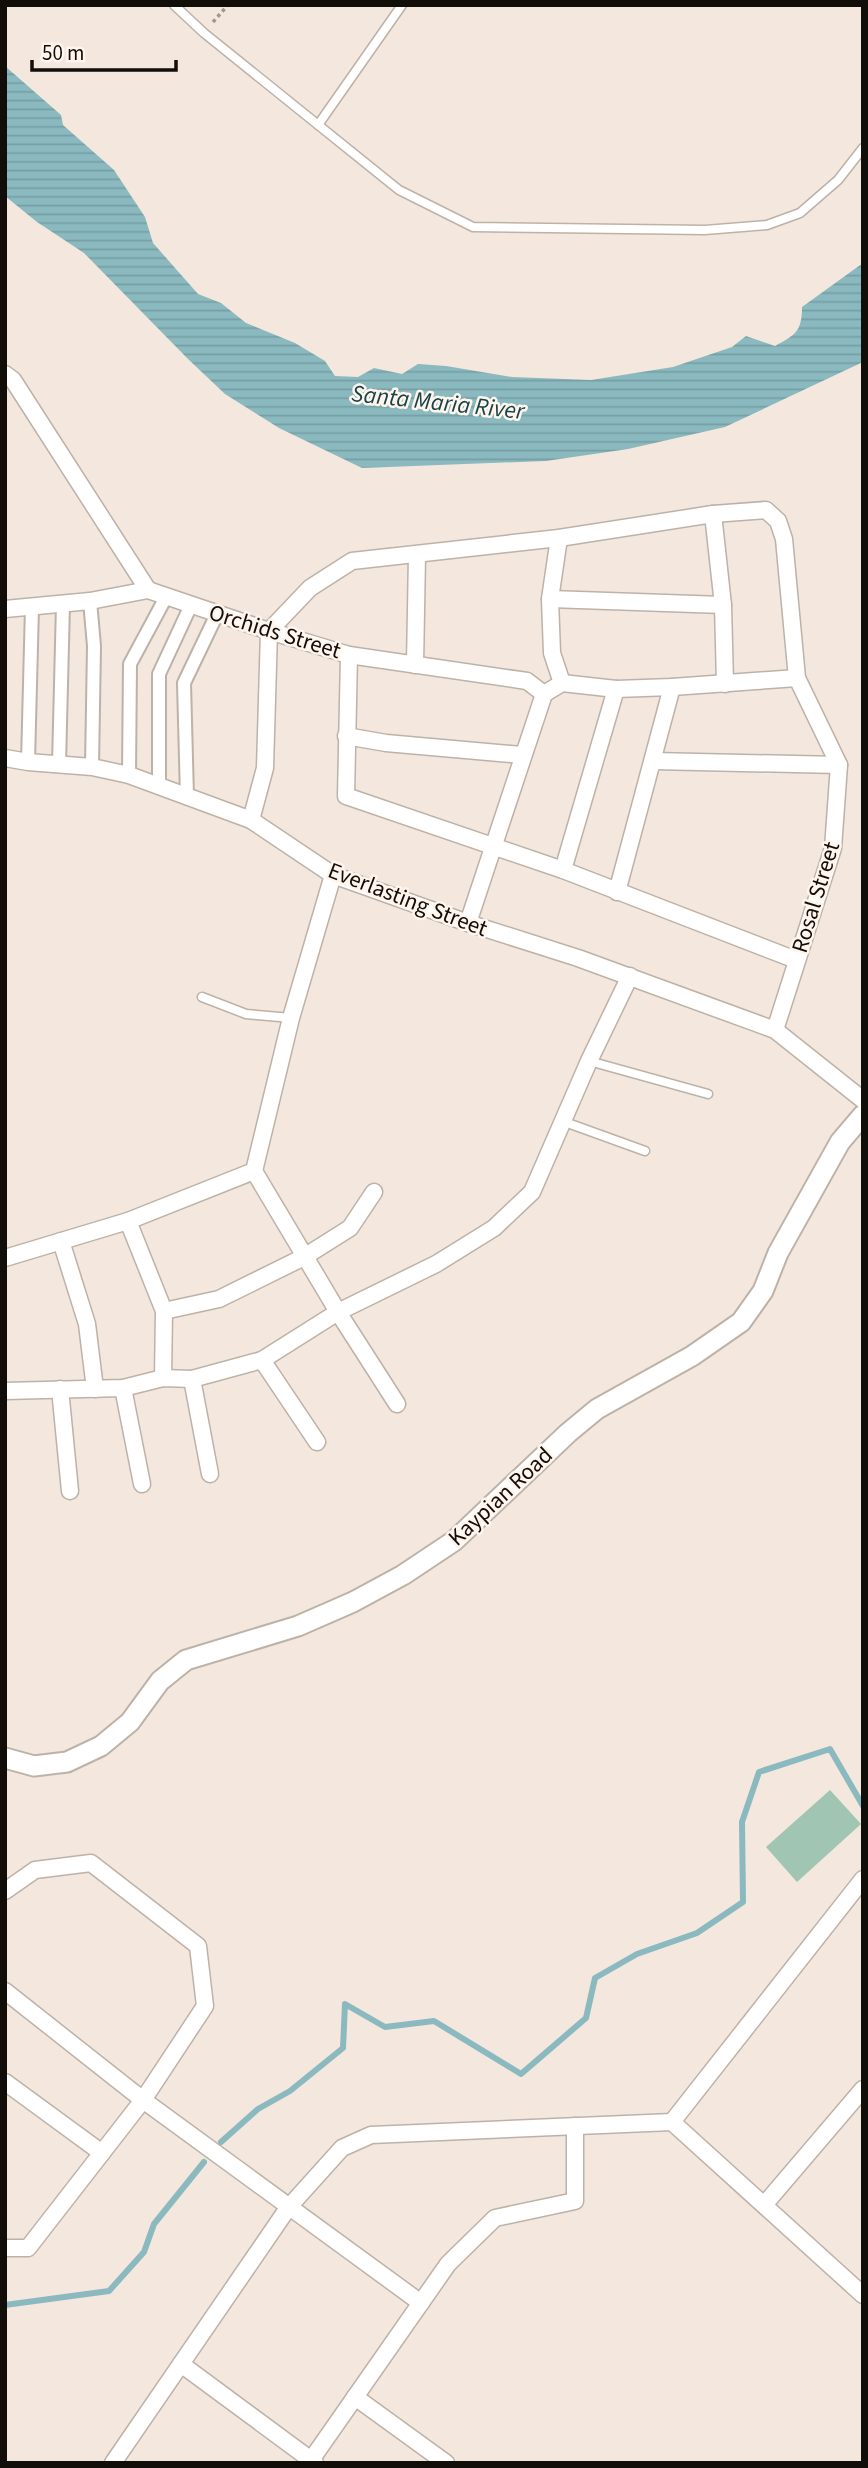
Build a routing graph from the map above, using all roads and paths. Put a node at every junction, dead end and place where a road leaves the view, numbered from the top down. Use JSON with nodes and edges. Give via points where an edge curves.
{"nodes":[{"id":1,"x":174,"y":5,"type":"edge"},
{"id":2,"x":228,"y":5,"type":"edge"},
{"id":3,"x":402,"y":5,"type":"edge"},
{"id":4,"x":204,"y":33,"type":"junction"},
{"id":5,"x":318,"y":125,"type":"junction"},
{"id":6,"x":863,"y":149,"type":"edge"},
{"id":7,"x":5,"y":374,"type":"edge"},
{"id":8,"x":713,"y":514,"type":"junction"},
{"id":9,"x":559,"y":537,"type":"junction"},
{"id":10,"x":417,"y":555,"type":"junction"},
{"id":11,"x":148,"y":590,"type":"junction"},
{"id":12,"x":166,"y":597,"type":"junction"},
{"id":13,"x":550,"y":599,"type":"junction"},
{"id":14,"x":90,"y":601,"type":"junction"},
{"id":15,"x":64,"y":604,"type":"junction"},
{"id":16,"x":191,"y":605,"type":"junction"},
{"id":17,"x":723,"y":605,"type":"junction"},
{"id":18,"x":32,"y":607,"type":"junction"},
{"id":19,"x":5,"y":609,"type":"edge"},
{"id":20,"x":217,"y":614,"type":"junction"},
{"id":21,"x":269,"y":631,"type":"junction"},
{"id":22,"x":349,"y":655,"type":"junction"},
{"id":23,"x":415,"y":665,"type":"junction"},
{"id":24,"x":797,"y":678,"type":"junction"},
{"id":25,"x":562,"y":683,"type":"junction"},
{"id":26,"x":725,"y":684,"type":"junction"},
{"id":27,"x":672,"y":687,"type":"junction"},
{"id":28,"x":616,"y":689,"type":"junction"},
{"id":29,"x":544,"y":694,"type":"junction"},
{"id":30,"x":346,"y":736,"type":"junction"},
{"id":31,"x":523,"y":755,"type":"junction"},
{"id":32,"x":5,"y":758,"type":"edge"},
{"id":33,"x":653,"y":761,"type":"junction"},
{"id":34,"x":28,"y":762,"type":"junction"},
{"id":35,"x":60,"y":765,"type":"junction"},
{"id":36,"x":839,"y":765,"type":"junction"},
{"id":37,"x":92,"y":767,"type":"junction"},
{"id":38,"x":129,"y":775,"type":"junction"},
{"id":39,"x":159,"y":786,"type":"junction"},
{"id":40,"x":187,"y":797,"type":"junction"},
{"id":41,"x":251,"y":820,"type":"junction"},
{"id":42,"x":494,"y":847,"type":"junction"},
{"id":43,"x":563,"y":870,"type":"junction"},
{"id":44,"x":333,"y":875,"type":"junction"},
{"id":45,"x":617,"y":892,"type":"junction"},
{"id":46,"x":468,"y":923,"type":"junction"},
{"id":47,"x":796,"y":960,"type":"junction"},
{"id":48,"x":630,"y":976,"type":"junction"},
{"id":49,"x":202,"y":997,"type":"dead end"},
{"id":50,"x":291,"y":1018,"type":"junction"},
{"id":51,"x":775,"y":1030,"type":"junction"},
{"id":52,"x":589,"y":1061,"type":"junction"},
{"id":53,"x":708,"y":1094,"type":"dead end"},
{"id":54,"x":863,"y":1100,"type":"edge"},
{"id":55,"x":562,"y":1121,"type":"junction"},
{"id":56,"x":860,"y":1124,"type":"edge"},
{"id":57,"x":645,"y":1151,"type":"dead end"},
{"id":58,"x":254,"y":1171,"type":"junction"},
{"id":59,"x":374,"y":1192,"type":"dead end"},
{"id":60,"x":128,"y":1221,"type":"junction"},
{"id":61,"x":61,"y":1241,"type":"junction"},
{"id":62,"x":304,"y":1257,"type":"junction"},
{"id":63,"x":5,"y":1258,"type":"edge"},
{"id":64,"x":164,"y":1311,"type":"junction"},
{"id":65,"x":338,"y":1312,"type":"junction"},
{"id":66,"x":262,"y":1360,"type":"junction"},
{"id":67,"x":163,"y":1378,"type":"junction"},
{"id":68,"x":192,"y":1379,"type":"junction"},
{"id":69,"x":123,"y":1388,"type":"junction"},
{"id":70,"x":60,"y":1389,"type":"junction"},
{"id":71,"x":96,"y":1389,"type":"junction"},
{"id":72,"x":5,"y":1391,"type":"edge"},
{"id":73,"x":397,"y":1404,"type":"dead end"},
{"id":74,"x":317,"y":1442,"type":"dead end"},
{"id":75,"x":210,"y":1474,"type":"dead end"},
{"id":76,"x":142,"y":1484,"type":"dead end"},
{"id":77,"x":70,"y":1490,"type":"dead end"},
{"id":78,"x":5,"y":1758,"type":"edge"},
{"id":79,"x":861,"y":1885,"type":"edge"},
{"id":80,"x":5,"y":1891,"type":"edge"},
{"id":81,"x":5,"y":1991,"type":"edge"},
{"id":82,"x":5,"y":2082,"type":"edge"},
{"id":83,"x":863,"y":2089,"type":"edge"},
{"id":84,"x":143,"y":2100,"type":"junction"},
{"id":85,"x":672,"y":2122,"type":"junction"},
{"id":86,"x":575,"y":2126,"type":"junction"},
{"id":87,"x":102,"y":2153,"type":"junction"},
{"id":88,"x":764,"y":2205,"type":"junction"},
{"id":89,"x":288,"y":2208,"type":"junction"},
{"id":90,"x":5,"y":2248,"type":"edge"},
{"id":91,"x":862,"y":2292,"type":"edge"},
{"id":92,"x":421,"y":2303,"type":"junction"},
{"id":93,"x":181,"y":2364,"type":"junction"},
{"id":94,"x":355,"y":2397,"type":"junction"},
{"id":95,"x":312,"y":2462,"type":"edge"},
{"id":96,"x":113,"y":2463,"type":"edge"},
{"id":97,"x":446,"y":2463,"type":"edge"}],
"edges":[{"from":1,"to":4,"type":"lane"},
{"from":2,"to":4,"type":"path"},
{"from":3,"to":5,"type":"lane"},
{"from":4,"to":5,"type":"lane"},
{"from":5,"to":6,"type":"lane","via":[[399,190],[473,227],[705,230],[767,225],[800,213],[838,180]]},
{"from":7,"to":11,"type":"street"},
{"from":8,"to":9,"type":"street"},
{"from":8,"to":17,"type":"street"},
{"from":8,"to":24,"type":"street","name":"Rosal Street","via":[[765,510],[778,521]]},
{"from":9,"to":10,"type":"street"},
{"from":9,"to":13,"type":"street"},
{"from":10,"to":21,"type":"street","via":[[352,561],[310,588]]},
{"from":10,"to":23,"type":"street"},
{"from":11,"to":12,"type":"street","name":"Orchids Street"},
{"from":11,"to":14,"type":"street"},
{"from":12,"to":16,"type":"street","name":"Orchids Street"},
{"from":12,"to":38,"type":"street","via":[[130,664]]},
{"from":13,"to":17,"type":"street"},
{"from":13,"to":25,"type":"street","via":[[552,653]]},
{"from":14,"to":15,"type":"street"},
{"from":14,"to":37,"type":"street"},
{"from":15,"to":18,"type":"street"},
{"from":15,"to":35,"type":"street"},
{"from":16,"to":20,"type":"street","name":"Orchids Street"},
{"from":16,"to":39,"type":"street","via":[[159,674]]},
{"from":17,"to":26,"type":"street"},
{"from":18,"to":19,"type":"street"},
{"from":18,"to":34,"type":"street"},
{"from":20,"to":21,"type":"street","name":"Orchids Street"},
{"from":20,"to":40,"type":"street","via":[[184,683]]},
{"from":21,"to":22,"type":"street","name":"Orchids Street"},
{"from":21,"to":41,"type":"street","via":[[265,768]]},
{"from":22,"to":23,"type":"street","name":"Orchids Street"},
{"from":22,"to":30,"type":"street"},
{"from":23,"to":29,"type":"street","name":"Orchids Street","via":[[527,681]]},
{"from":24,"to":26,"type":"street"},
{"from":24,"to":36,"type":"street","name":"Rosal Street"},
{"from":25,"to":28,"type":"street"},
{"from":25,"to":29,"type":"street"},
{"from":26,"to":27,"type":"street"},
{"from":27,"to":28,"type":"street"},
{"from":27,"to":33,"type":"street"},
{"from":28,"to":43,"type":"street"},
{"from":29,"to":31,"type":"street"},
{"from":30,"to":31,"type":"street"},
{"from":30,"to":42,"type":"street","via":[[346,796]]},
{"from":31,"to":42,"type":"street"},
{"from":32,"to":34,"type":"street","name":"Everlasting Street"},
{"from":33,"to":36,"type":"street"},
{"from":33,"to":45,"type":"street"},
{"from":34,"to":35,"type":"street","name":"Everlasting Street"},
{"from":35,"to":37,"type":"street","name":"Everlasting Street"},
{"from":36,"to":47,"type":"street","name":"Rosal Street","via":[[833,848]]},
{"from":37,"to":38,"type":"street","name":"Everlasting Street"},
{"from":38,"to":39,"type":"street","name":"Everlasting Street"},
{"from":39,"to":40,"type":"street","name":"Everlasting Street"},
{"from":40,"to":41,"type":"street","name":"Everlasting Street"},
{"from":41,"to":44,"type":"street","name":"Everlasting Street"},
{"from":42,"to":43,"type":"street"},
{"from":42,"to":46,"type":"street"},
{"from":43,"to":45,"type":"street"},
{"from":44,"to":46,"type":"street","name":"Everlasting Street"},
{"from":44,"to":50,"type":"street"},
{"from":45,"to":47,"type":"street"},
{"from":46,"to":48,"type":"street","name":"Everlasting Street"},
{"from":47,"to":51,"type":"street","name":"Rosal Street"},
{"from":48,"to":51,"type":"street","name":"Everlasting Street"},
{"from":48,"to":52,"type":"street"},
{"from":49,"to":50,"type":"lane","via":[[246,1014]]},
{"from":50,"to":58,"type":"street"},
{"from":51,"to":54,"type":"street","name":"Everlasting Street"},
{"from":52,"to":53,"type":"lane"},
{"from":52,"to":55,"type":"street"},
{"from":55,"to":57,"type":"lane"},
{"from":55,"to":65,"type":"street","via":[[532,1192],[494,1228],[436,1264]]},
{"from":56,"to":78,"type":"street","name":"Kaypian Road","via":[[840,1142],[778,1252],[763,1291],[741,1322],[692,1356],[597,1409],[454,1541],[403,1574],[309,1621],[186,1660],[160,1681],[130,1723],[101,1746],[67,1762],[34,1766]]},
{"from":58,"to":60,"type":"street"},
{"from":58,"to":62,"type":"street"},
{"from":59,"to":62,"type":"street","via":[[350,1228]]},
{"from":60,"to":61,"type":"street"},
{"from":60,"to":64,"type":"street"},
{"from":61,"to":63,"type":"street"},
{"from":61,"to":71,"type":"street","via":[[87,1324]]},
{"from":62,"to":64,"type":"street","via":[[219,1299]]},
{"from":62,"to":65,"type":"street"},
{"from":64,"to":67,"type":"street"},
{"from":65,"to":66,"type":"street"},
{"from":65,"to":73,"type":"street"},
{"from":66,"to":68,"type":"street"},
{"from":66,"to":74,"type":"street"},
{"from":67,"to":68,"type":"street"},
{"from":67,"to":69,"type":"street"},
{"from":68,"to":75,"type":"street"},
{"from":69,"to":71,"type":"street"},
{"from":69,"to":76,"type":"street"},
{"from":70,"to":71,"type":"street"},
{"from":70,"to":72,"type":"street"},
{"from":70,"to":77,"type":"street"},
{"from":79,"to":85,"type":"street"},
{"from":80,"to":84,"type":"street","via":[[35,1870],[91,1863],[198,1946],[205,2006]]},
{"from":81,"to":84,"type":"street"},
{"from":82,"to":87,"type":"street"},
{"from":83,"to":88,"type":"street"},
{"from":84,"to":87,"type":"street"},
{"from":84,"to":89,"type":"street"},
{"from":85,"to":86,"type":"street"},
{"from":85,"to":88,"type":"street"},
{"from":86,"to":89,"type":"street","via":[[372,2135],[342,2148]]},
{"from":86,"to":92,"type":"street","via":[[575,2201],[495,2218],[448,2264]]},
{"from":87,"to":90,"type":"street","via":[[28,2248]]},
{"from":88,"to":91,"type":"street"},
{"from":89,"to":92,"type":"street"},
{"from":89,"to":93,"type":"street"},
{"from":92,"to":94,"type":"street"},
{"from":93,"to":95,"type":"street"},
{"from":93,"to":96,"type":"street"},
{"from":94,"to":95,"type":"street"},
{"from":94,"to":97,"type":"street"}]}
